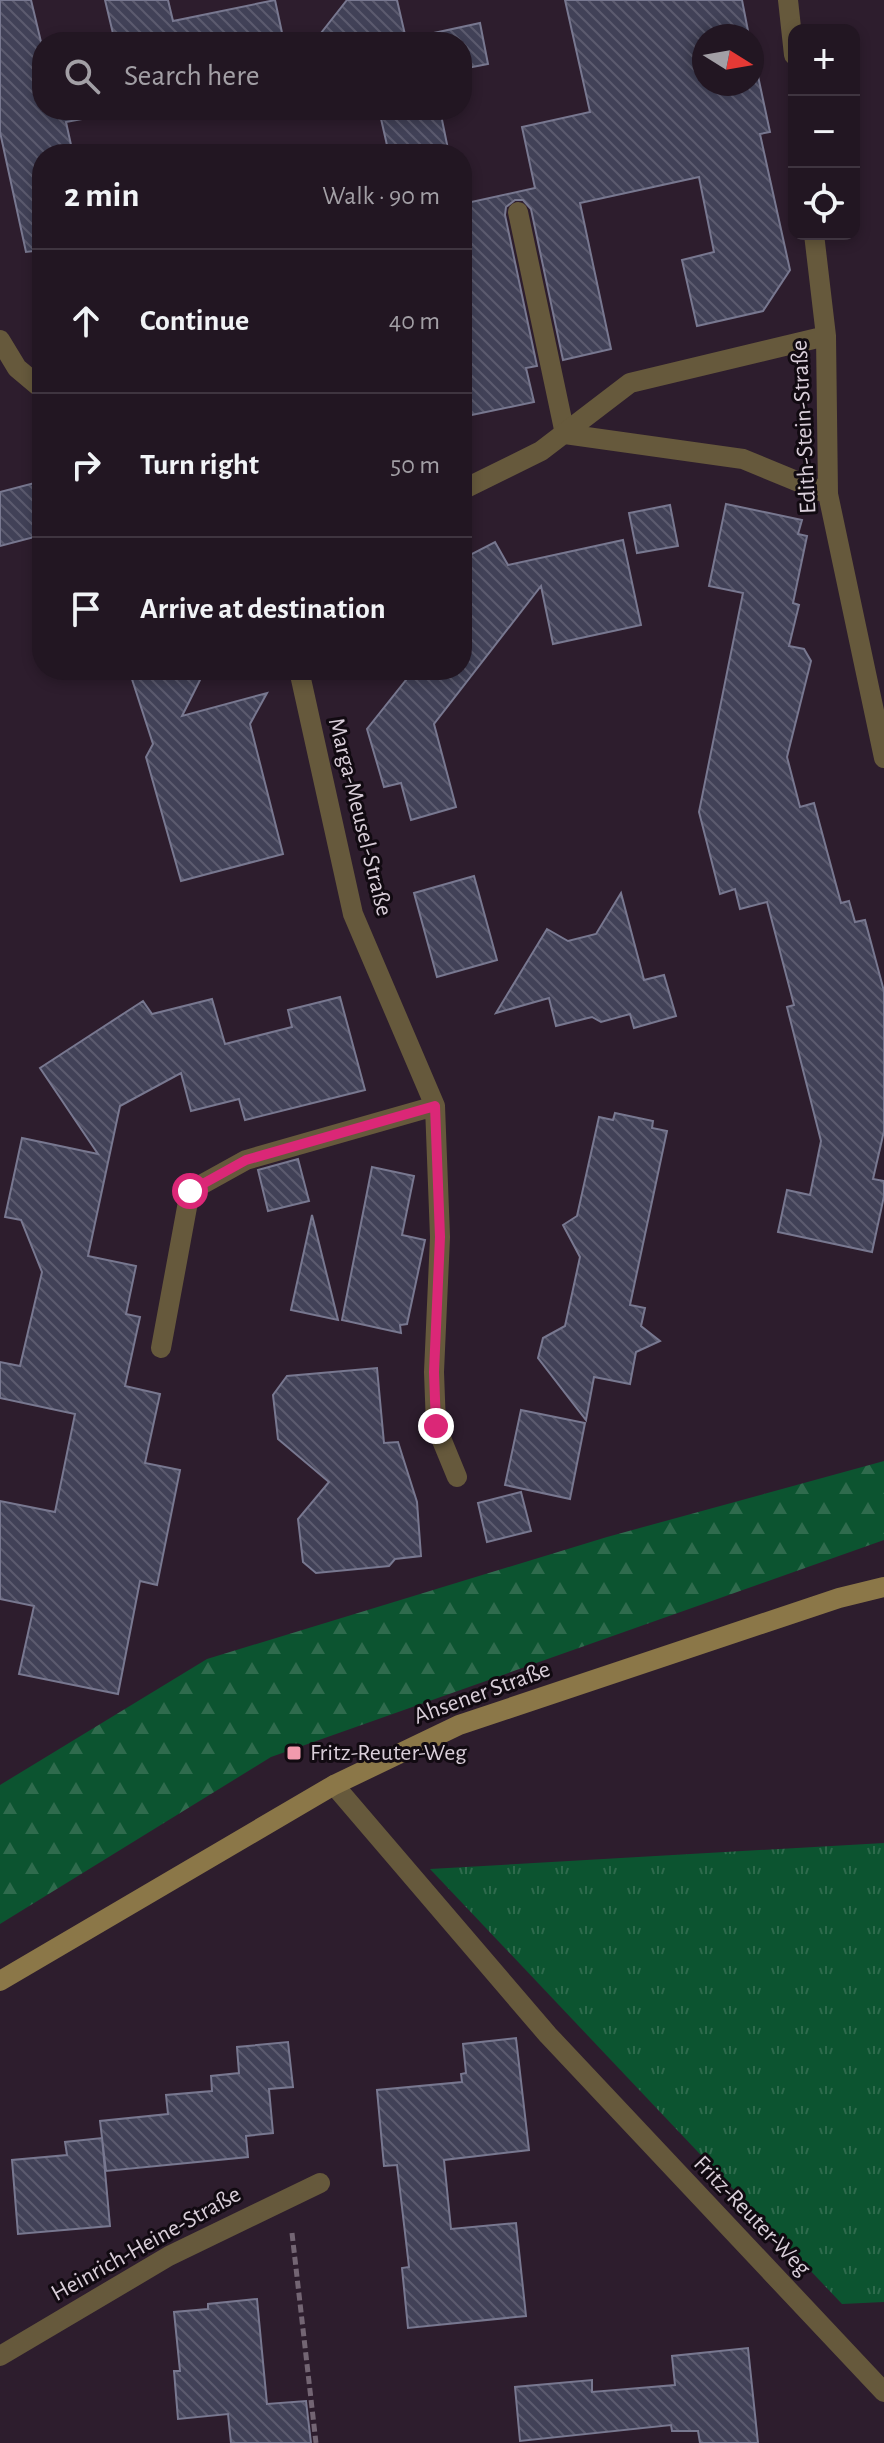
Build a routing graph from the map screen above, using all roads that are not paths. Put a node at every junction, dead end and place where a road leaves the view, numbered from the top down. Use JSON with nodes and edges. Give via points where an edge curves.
{"nodes":[{"id":1,"x":788,"y":0,"type":"edge"},
{"id":2,"x":791,"y":24,"type":"edge"},
{"id":3,"x":518,"y":212,"type":"dead end"},
{"id":4,"x":815,"y":240,"type":"edge"},
{"id":5,"x":826,"y":336,"type":"junction"},
{"id":6,"x":0,"y":340,"type":"edge"},
{"id":7,"x":8,"y":366,"type":"edge"},
{"id":8,"x":32,"y":382,"type":"edge"},
{"id":9,"x":565,"y":434,"type":"junction"},
{"id":10,"x":472,"y":485,"type":"edge"},
{"id":11,"x":828,"y":494,"type":"junction"},
{"id":12,"x":301,"y":680,"type":"edge"},
{"id":13,"x":884,"y":758,"type":"edge"},
{"id":14,"x":435,"y":1106,"type":"junction"},
{"id":15,"x":161,"y":1348,"type":"dead end"},
{"id":16,"x":457,"y":1477,"type":"dead end"},
{"id":17,"x":884,"y":1587,"type":"edge"},
{"id":18,"x":334,"y":1785,"type":"junction"},
{"id":19,"x":0,"y":1981,"type":"edge"},
{"id":20,"x":320,"y":2183,"type":"dead end"},
{"id":21,"x":0,"y":2356,"type":"edge"},
{"id":22,"x":884,"y":2392,"type":"edge"}],
"edges":[{"from":1,"to":2,"type":"street"},
{"from":3,"to":9,"type":"street"},
{"from":4,"to":5,"type":"street","name":"Edith-Stein-Straße"},
{"from":5,"to":9,"type":"street","via":[[630,383]]},
{"from":5,"to":11,"type":"street","name":"Edith-Stein-Straße"},
{"from":6,"to":7,"type":"street"},
{"from":7,"to":8,"type":"street"},
{"from":9,"to":10,"type":"street"},
{"from":9,"to":11,"type":"street","via":[[743,459]]},
{"from":11,"to":13,"type":"street","name":"Edith-Stein-Straße"},
{"from":12,"to":14,"type":"street","name":"Marga-Meusel-Straße","via":[[353,914]]},
{"from":14,"to":15,"type":"street","via":[[246,1160],[190,1191]]},
{"from":14,"to":16,"type":"street","name":"Marga-Meusel-Straße","via":[[440,1237],[436,1426]]},
{"from":17,"to":18,"type":"main road","name":"Ahsener Straße","via":[[459,1725]]},
{"from":18,"to":19,"type":"main road","name":"Ahsener Straße"},
{"from":18,"to":22,"type":"street","name":"Fritz-Reuter-Weg","via":[[548,2035]]},
{"from":20,"to":21,"type":"street","name":"Heinrich-Heine-Straße","via":[[169,2256]]}]}
